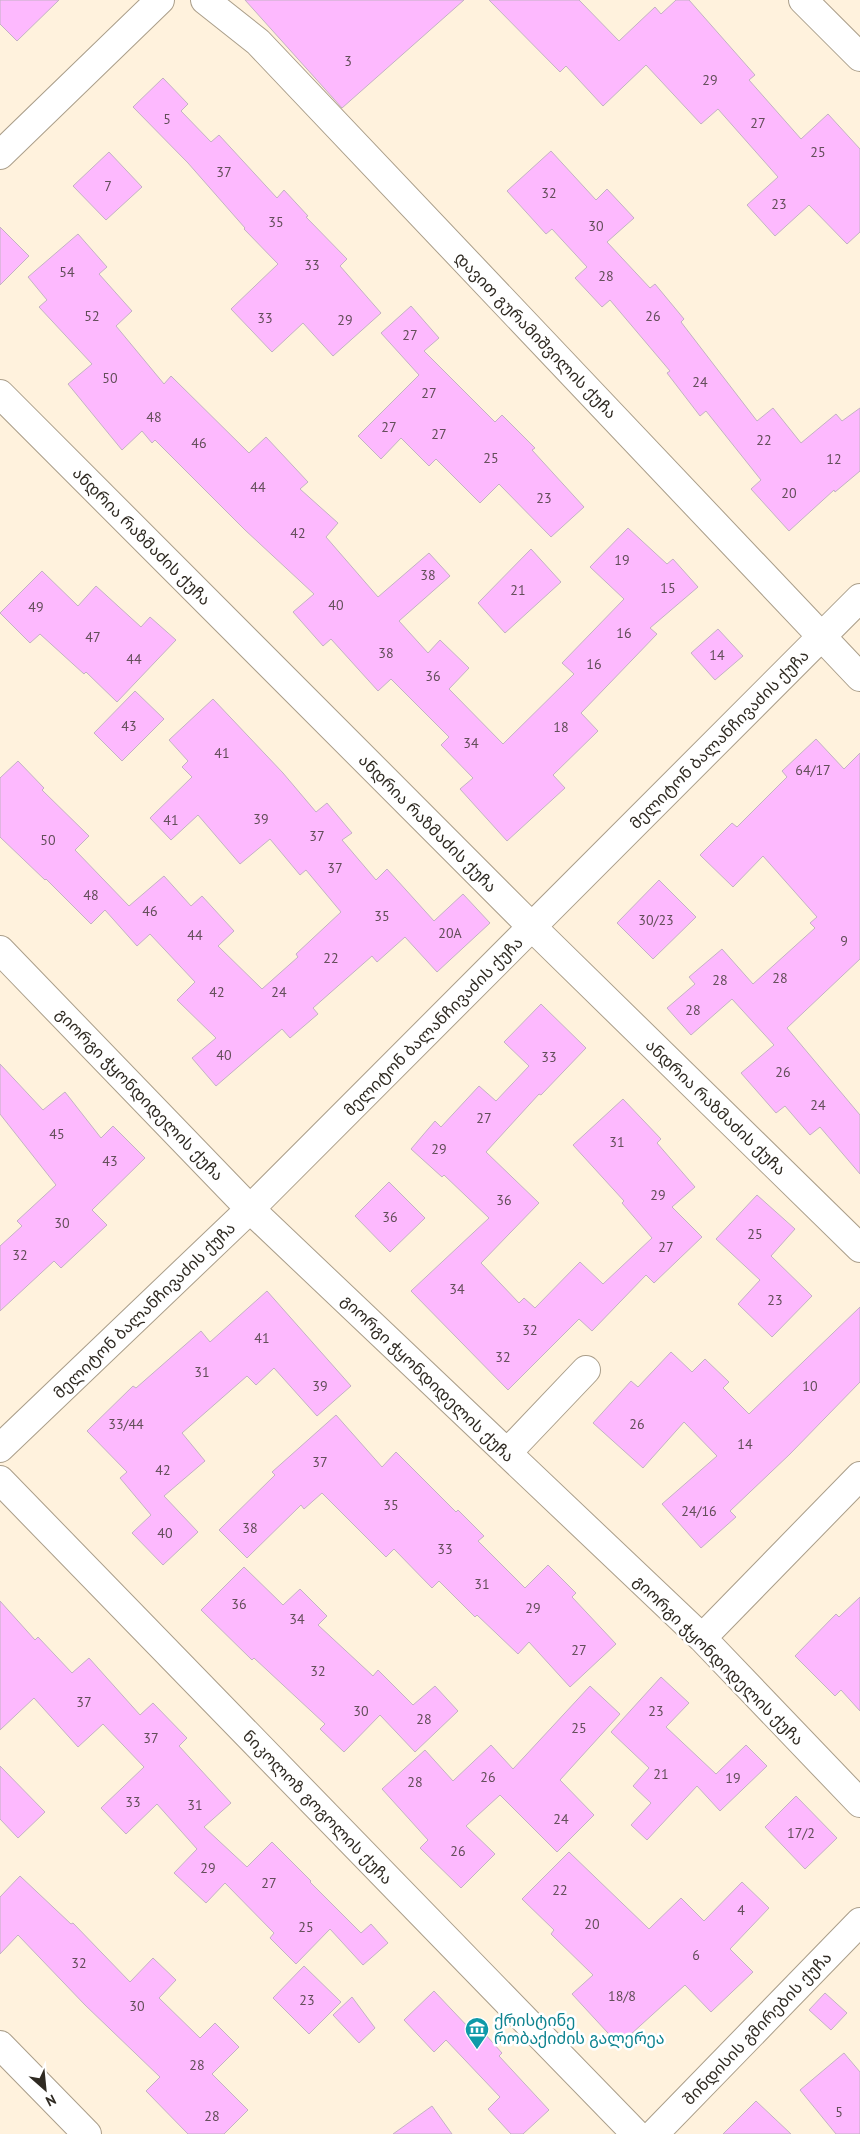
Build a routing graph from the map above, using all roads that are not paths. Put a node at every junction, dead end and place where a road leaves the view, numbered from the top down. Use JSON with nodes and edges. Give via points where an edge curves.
{"nodes":[{"id":1,"x":160,"y":0,"type":"edge"},
{"id":2,"x":205,"y":0,"type":"edge"},
{"id":3,"x":802,"y":0,"type":"edge"},
{"id":4,"x":860,"y":57,"type":"edge"},
{"id":5,"x":0,"y":156,"type":"edge"},
{"id":6,"x":0,"y":394,"type":"edge"},
{"id":7,"x":860,"y":598,"type":"edge"},
{"id":8,"x":822,"y":636,"type":"junction"},
{"id":9,"x":860,"y":677,"type":"edge"},
{"id":10,"x":531,"y":926,"type":"junction"},
{"id":11,"x":0,"y":950,"type":"edge"},
{"id":12,"x":250,"y":1209,"type":"junction"},
{"id":13,"x":860,"y":1248,"type":"edge"},
{"id":14,"x":586,"y":1370,"type":"dead end"},
{"id":15,"x":0,"y":1448,"type":"edge"},
{"id":16,"x":506,"y":1453,"type":"junction"},
{"id":17,"x":860,"y":1476,"type":"edge"},
{"id":18,"x":0,"y":1480,"type":"edge"},
{"id":19,"x":702,"y":1638,"type":"junction"},
{"id":20,"x":860,"y":1803,"type":"edge"},
{"id":21,"x":860,"y":1922,"type":"edge"},
{"id":22,"x":0,"y":2045,"type":"edge"},
{"id":23,"x":87,"y":2134,"type":"edge"},
{"id":24,"x":636,"y":2134,"type":"edge"},
{"id":25,"x":654,"y":2134,"type":"edge"}],
"edges":[{"from":1,"to":5,"type":"street"},
{"from":2,"to":8,"type":"street","name":"დავით გურამიშვილის ქუჩა","via":[[258,42]]},
{"from":3,"to":4,"type":"street"},
{"from":6,"to":10,"type":"street","name":"ანდრია რაზმაძის ქუჩა"},
{"from":7,"to":8,"type":"street","name":"მელიტონ ბალანჩივაძის ქუჩა"},
{"from":8,"to":9,"type":"street","name":"დავით გურამიშვილის ქუჩა"},
{"from":8,"to":10,"type":"street","name":"მელიტონ ბალანჩივაძის ქუჩა"},
{"from":10,"to":12,"type":"street","name":"მელიტონ ბალანჩივაძის ქუჩა"},
{"from":10,"to":13,"type":"street","name":"ანდრია რაზმაძის ქუჩა"},
{"from":11,"to":12,"type":"street","name":"გიორგი ჭყონდიდელის ქუჩა"},
{"from":12,"to":15,"type":"street","name":"მელიტონ ბალანჩივაძის ქუჩა"},
{"from":12,"to":16,"type":"street","name":"გიორგი ჭყონდიდელის ქუჩა"},
{"from":14,"to":16,"type":"street"},
{"from":16,"to":19,"type":"street","name":"გიორგი ჭყონდიდელის ქუჩა"},
{"from":17,"to":19,"type":"street"},
{"from":18,"to":24,"type":"street","name":"ნიკოლოზ გოგოლის ქუჩა"},
{"from":19,"to":20,"type":"street","name":"გიორგი ჭყონდიდელის ქუჩა"},
{"from":21,"to":25,"type":"street","name":"შინდისის გმირების ქუჩა"},
{"from":22,"to":23,"type":"street"}]}
